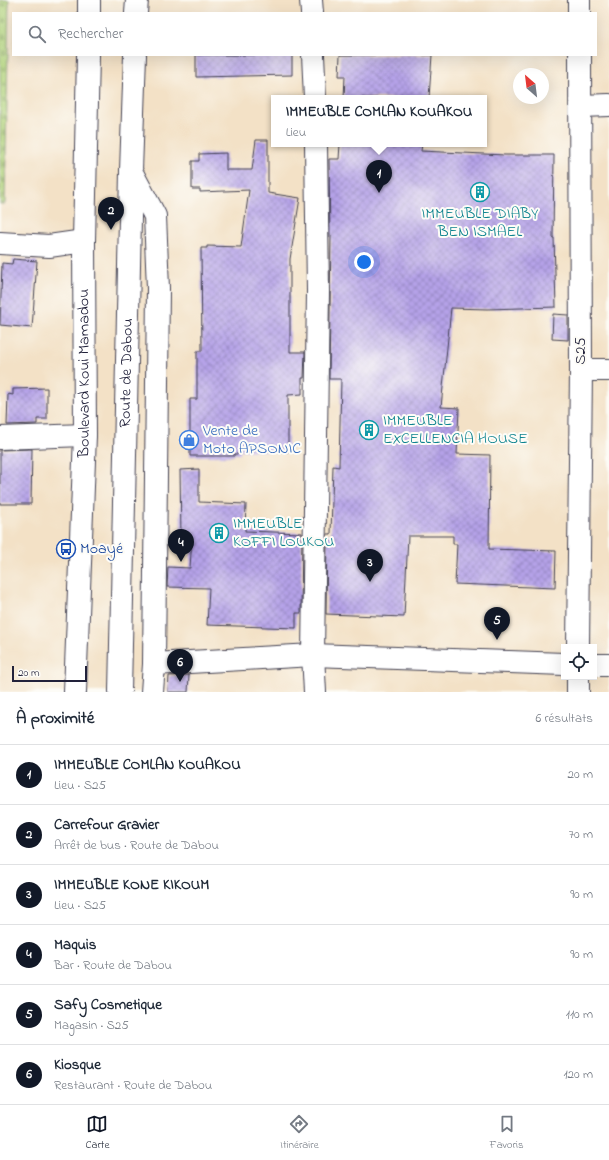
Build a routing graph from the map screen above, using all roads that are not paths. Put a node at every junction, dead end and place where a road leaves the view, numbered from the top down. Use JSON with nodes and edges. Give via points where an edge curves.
{"nodes":[{"id":1,"x":89,"y":0,"type":"edge"},
{"id":2,"x":137,"y":0,"type":"edge"},
{"id":3,"x":311,"y":0,"type":"edge"},
{"id":4,"x":579,"y":0,"type":"edge"},
{"id":5,"x":89,"y":12,"type":"edge"},
{"id":6,"x":136,"y":12,"type":"edge"},
{"id":7,"x":312,"y":12,"type":"edge"},
{"id":8,"x":579,"y":12,"type":"edge"},
{"id":9,"x":88,"y":56,"type":"edge"},
{"id":10,"x":135,"y":56,"type":"edge"},
{"id":11,"x":313,"y":56,"type":"edge"},
{"id":12,"x":580,"y":56,"type":"edge"},
{"id":13,"x":315,"y":95,"type":"edge"},
{"id":14,"x":609,"y":105,"type":"edge"},
{"id":15,"x":581,"y":106,"type":"junction"},
{"id":16,"x":316,"y":147,"type":"edge"},
{"id":17,"x":131,"y":171,"type":"junction"},
{"id":18,"x":84,"y":241,"type":"junction"},
{"id":19,"x":0,"y":243,"type":"edge"},
{"id":20,"x":581,"y":370,"type":"junction"},
{"id":21,"x":609,"y":370,"type":"edge"},
{"id":22,"x":85,"y":435,"type":"junction"},
{"id":23,"x":0,"y":438,"type":"edge"},
{"id":24,"x":578,"y":644,"type":"edge"},
{"id":25,"x":313,"y":655,"type":"junction"},
{"id":26,"x":154,"y":664,"type":"junction"},
{"id":27,"x":561,"y":664,"type":"edge"},
{"id":28,"x":597,"y":665,"type":"edge"},
{"id":29,"x":609,"y":665,"type":"edge"},
{"id":30,"x":578,"y":680,"type":"edge"},
{"id":31,"x":75,"y":692,"type":"edge"},
{"id":32,"x":120,"y":692,"type":"edge"},
{"id":33,"x":152,"y":692,"type":"edge"},
{"id":34,"x":315,"y":692,"type":"edge"},
{"id":35,"x":578,"y":692,"type":"edge"}],
"edges":[{"from":1,"to":5,"type":"street"},
{"from":2,"to":6,"type":"street"},
{"from":3,"to":7,"type":"street"},
{"from":4,"to":8,"type":"street"},
{"from":9,"to":18,"type":"street","name":"Boulevard Koui Mamadou"},
{"from":10,"to":17,"type":"street","name":"Route de Dabou"},
{"from":11,"to":13,"type":"street"},
{"from":12,"to":15,"type":"street","name":"S25"},
{"from":14,"to":15,"type":"street"},
{"from":15,"to":20,"type":"street","name":"S25"},
{"from":16,"to":25,"type":"street","via":[[318,291]]},
{"from":17,"to":26,"type":"street","via":[[155,216],[158,288]]},
{"from":17,"to":32,"type":"street","name":"Route de Dabou"},
{"from":18,"to":19,"type":"street","via":[[50,246]]},
{"from":18,"to":22,"type":"street","name":"Boulevard Koui Mamadou"},
{"from":20,"to":21,"type":"street"},
{"from":20,"to":24,"type":"street","name":"S25"},
{"from":22,"to":23,"type":"street"},
{"from":22,"to":31,"type":"street","name":"Boulevard Koui Mamadou"},
{"from":25,"to":26,"type":"street"},
{"from":25,"to":27,"type":"street"},
{"from":25,"to":34,"type":"street"},
{"from":26,"to":33,"type":"street"},
{"from":28,"to":29,"type":"street"},
{"from":30,"to":35,"type":"street"}]}
